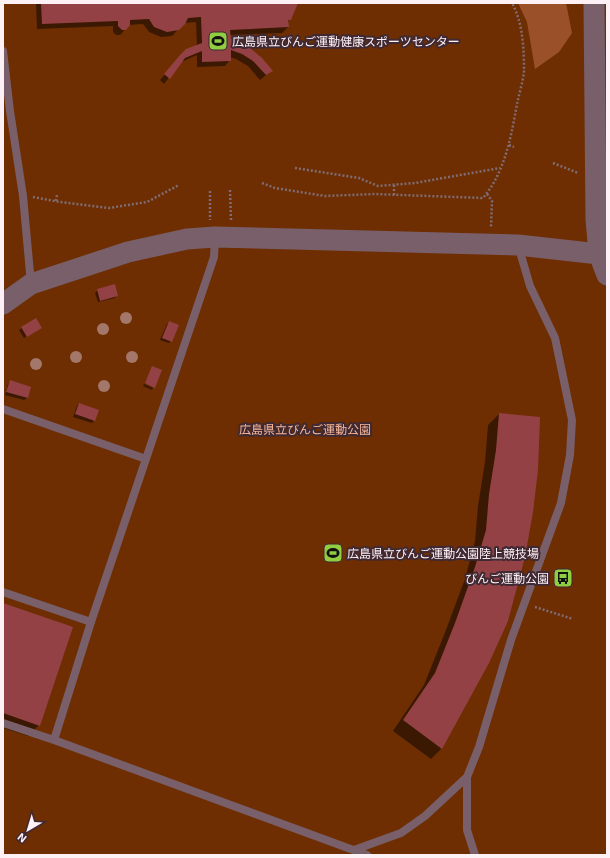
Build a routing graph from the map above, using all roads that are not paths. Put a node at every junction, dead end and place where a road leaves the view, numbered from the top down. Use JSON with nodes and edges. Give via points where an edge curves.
{"nodes":[{"id":1,"x":594,"y":3,"type":"edge"},
{"id":2,"x":3,"y":51,"type":"edge"},
{"id":3,"x":212,"y":227,"type":"junction"},
{"id":4,"x":518,"y":244,"type":"junction"},
{"id":5,"x":599,"y":254,"type":"junction"},
{"id":6,"x":607,"y":274,"type":"edge"},
{"id":7,"x":31,"y":284,"type":"junction"},
{"id":8,"x":3,"y":304,"type":"edge"},
{"id":9,"x":3,"y":409,"type":"edge"},
{"id":10,"x":146,"y":459,"type":"junction"},
{"id":11,"x":3,"y":592,"type":"edge"},
{"id":12,"x":92,"y":622,"type":"junction"},
{"id":13,"x":3,"y":723,"type":"edge"},
{"id":14,"x":54,"y":740,"type":"junction"},
{"id":15,"x":467,"y":777,"type":"junction"},
{"id":16,"x":354,"y":850,"type":"junction"},
{"id":17,"x":367,"y":855,"type":"edge"},
{"id":18,"x":475,"y":855,"type":"edge"}],
"edges":[{"from":1,"to":5,"type":"street","via":[[596,219]]},
{"from":2,"to":7,"type":"lane","via":[[23,196]]},
{"from":3,"to":4,"type":"street"},
{"from":3,"to":7,"type":"street","via":[[187,239],[128,252]]},
{"from":3,"to":10,"type":"lane","via":[[214,257]]},
{"from":4,"to":5,"type":"street"},
{"from":4,"to":15,"type":"lane","via":[[530,286],[556,338],[572,420],[570,455],[561,503],[511,640],[479,748]]},
{"from":5,"to":6,"type":"street"},
{"from":7,"to":8,"type":"street"},
{"from":9,"to":10,"type":"lane"},
{"from":10,"to":12,"type":"lane"},
{"from":11,"to":12,"type":"lane"},
{"from":12,"to":14,"type":"lane"},
{"from":13,"to":14,"type":"lane"},
{"from":14,"to":16,"type":"lane"},
{"from":15,"to":16,"type":"lane","via":[[425,816],[401,833]]},
{"from":15,"to":18,"type":"lane","via":[[467,830]]},
{"from":16,"to":17,"type":"lane"}]}
